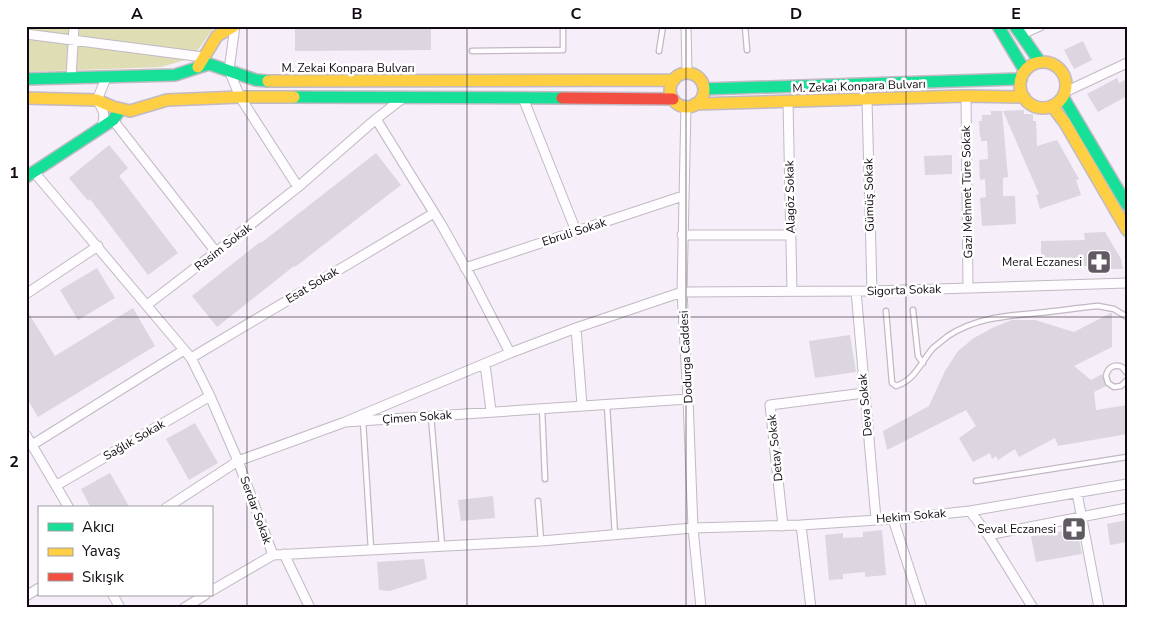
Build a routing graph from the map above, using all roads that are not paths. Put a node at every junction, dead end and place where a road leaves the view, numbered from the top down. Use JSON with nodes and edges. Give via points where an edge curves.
{"nodes":[{"id":1,"x":74,"y":26,"type":"edge"},
{"id":2,"x":235,"y":26,"type":"edge"},
{"id":3,"x":563,"y":26,"type":"edge"},
{"id":4,"x":663,"y":26,"type":"edge"},
{"id":5,"x":686,"y":26,"type":"edge"},
{"id":6,"x":745,"y":26,"type":"edge"},
{"id":7,"x":998,"y":26,"type":"edge"},
{"id":8,"x":1040,"y":26,"type":"edge"},
{"id":9,"x":215,"y":31,"type":"edge"},
{"id":10,"x":1018,"y":31,"type":"edge"},
{"id":11,"x":26,"y":34,"type":"edge"},
{"id":12,"x":74,"y":40,"type":"junction"},
{"id":13,"x":472,"y":50,"type":"dead end"},
{"id":14,"x":747,"y":50,"type":"dead end"},
{"id":15,"x":659,"y":51,"type":"dead end"},
{"id":16,"x":201,"y":62,"type":"junction"},
{"id":17,"x":1040,"y":62,"type":"junction"},
{"id":18,"x":1127,"y":62,"type":"edge"},
{"id":19,"x":229,"y":70,"type":"junction"},
{"id":20,"x":687,"y":73,"type":"junction"},
{"id":21,"x":1023,"y":75,"type":"junction"},
{"id":22,"x":71,"y":78,"type":"junction"},
{"id":23,"x":106,"y":78,"type":"junction"},
{"id":24,"x":26,"y":79,"type":"edge"},
{"id":25,"x":674,"y":80,"type":"junction"},
{"id":26,"x":704,"y":89,"type":"junction"},
{"id":27,"x":1064,"y":94,"type":"junction"},
{"id":28,"x":966,"y":96,"type":"junction"},
{"id":29,"x":240,"y":97,"type":"junction"},
{"id":30,"x":1024,"y":97,"type":"junction"},
{"id":31,"x":26,"y":98,"type":"edge"},
{"id":32,"x":403,"y":98,"type":"junction"},
{"id":33,"x":523,"y":98,"type":"junction"},
{"id":34,"x":673,"y":99,"type":"junction"},
{"id":35,"x":97,"y":100,"type":"junction"},
{"id":36,"x":867,"y":100,"type":"junction"},
{"id":37,"x":788,"y":102,"type":"junction"},
{"id":38,"x":691,"y":105,"type":"junction"},
{"id":39,"x":1052,"y":106,"type":"junction"},
{"id":40,"x":120,"y":110,"type":"junction"},
{"id":41,"x":376,"y":119,"type":"junction"},
{"id":42,"x":113,"y":120,"type":"junction"},
{"id":43,"x":102,"y":126,"type":"junction"},
{"id":44,"x":30,"y":174,"type":"edge"},
{"id":45,"x":298,"y":187,"type":"junction"},
{"id":46,"x":683,"y":196,"type":"junction"},
{"id":47,"x":1127,"y":205,"type":"edge"},
{"id":48,"x":434,"y":213,"type":"junction"},
{"id":49,"x":1127,"y":230,"type":"edge"},
{"id":50,"x":576,"y":231,"type":"junction"},
{"id":51,"x":682,"y":235,"type":"junction"},
{"id":52,"x":790,"y":235,"type":"junction"},
{"id":53,"x":98,"y":246,"type":"junction"},
{"id":54,"x":216,"y":252,"type":"junction"},
{"id":55,"x":465,"y":268,"type":"junction"},
{"id":56,"x":1127,"y":283,"type":"edge"},
{"id":57,"x":968,"y":288,"type":"junction"},
{"id":58,"x":792,"y":291,"type":"junction"},
{"id":59,"x":856,"y":291,"type":"junction"},
{"id":60,"x":872,"y":291,"type":"junction"},
{"id":61,"x":682,"y":292,"type":"junction"},
{"id":62,"x":26,"y":294,"type":"edge"},
{"id":63,"x":147,"y":305,"type":"junction"},
{"id":64,"x":913,"y":310,"type":"dead end"},
{"id":65,"x":886,"y":311,"type":"dead end"},
{"id":66,"x":1127,"y":317,"type":"edge"},
{"id":67,"x":576,"y":328,"type":"junction"},
{"id":68,"x":184,"y":350,"type":"junction"},
{"id":69,"x":510,"y":354,"type":"junction"},
{"id":70,"x":191,"y":358,"type":"junction"},
{"id":71,"x":923,"y":363,"type":"junction"},
{"id":72,"x":484,"y":364,"type":"junction"},
{"id":73,"x":1126,"y":371,"type":"edge"},
{"id":74,"x":1127,"y":380,"type":"edge"},
{"id":75,"x":864,"y":393,"type":"junction"},
{"id":76,"x":210,"y":396,"type":"junction"},
{"id":77,"x":688,"y":399,"type":"junction"},
{"id":78,"x":607,"y":404,"type":"junction"},
{"id":79,"x":582,"y":405,"type":"junction"},
{"id":80,"x":542,"y":408,"type":"junction"},
{"id":81,"x":491,"y":411,"type":"junction"},
{"id":82,"x":431,"y":416,"type":"junction"},
{"id":83,"x":363,"y":421,"type":"junction"},
{"id":84,"x":345,"y":422,"type":"junction"},
{"id":85,"x":26,"y":435,"type":"edge"},
{"id":86,"x":32,"y":445,"type":"junction"},
{"id":87,"x":1127,"y":456,"type":"edge"},
{"id":88,"x":238,"y":462,"type":"junction"},
{"id":89,"x":545,"y":479,"type":"dead end"},
{"id":90,"x":976,"y":481,"type":"dead end"},
{"id":91,"x":1127,"y":484,"type":"edge"},
{"id":92,"x":57,"y":485,"type":"junction"},
{"id":93,"x":1077,"y":493,"type":"junction"},
{"id":94,"x":538,"y":501,"type":"dead end"},
{"id":95,"x":68,"y":506,"type":"edge"},
{"id":96,"x":169,"y":506,"type":"edge"},
{"id":97,"x":1127,"y":508,"type":"edge"},
{"id":98,"x":970,"y":510,"type":"junction"},
{"id":99,"x":1082,"y":517,"type":"junction"},
{"id":100,"x":893,"y":519,"type":"junction"},
{"id":101,"x":876,"y":520,"type":"junction"},
{"id":102,"x":801,"y":525,"type":"junction"},
{"id":103,"x":783,"y":526,"type":"junction"},
{"id":104,"x":693,"y":528,"type":"junction"},
{"id":105,"x":615,"y":535,"type":"junction"},
{"id":106,"x":988,"y":535,"type":"junction"},
{"id":107,"x":541,"y":541,"type":"junction"},
{"id":108,"x":442,"y":546,"type":"junction"},
{"id":109,"x":372,"y":550,"type":"junction"},
{"id":110,"x":284,"y":554,"type":"junction"},
{"id":111,"x":272,"y":555,"type":"junction"},
{"id":112,"x":38,"y":589,"type":"edge"},
{"id":113,"x":212,"y":590,"type":"edge"},
{"id":114,"x":26,"y":596,"type":"edge"},
{"id":115,"x":114,"y":596,"type":"edge"},
{"id":116,"x":203,"y":596,"type":"edge"},
{"id":117,"x":120,"y":608,"type":"edge"},
{"id":118,"x":184,"y":608,"type":"edge"},
{"id":119,"x":310,"y":608,"type":"edge"},
{"id":120,"x":700,"y":608,"type":"edge"},
{"id":121,"x":811,"y":608,"type":"edge"},
{"id":122,"x":922,"y":608,"type":"edge"},
{"id":123,"x":1033,"y":608,"type":"edge"},
{"id":124,"x":1099,"y":608,"type":"edge"}],
"edges":[{"from":1,"to":12,"type":"street"},
{"from":2,"to":9,"type":"main road"},
{"from":2,"to":19,"type":"street"},
{"from":3,"to":13,"type":"lane","via":[[563,50]]},
{"from":4,"to":15,"type":"lane"},
{"from":5,"to":20,"type":"street"},
{"from":6,"to":14,"type":"lane"},
{"from":7,"to":21,"type":"main road"},
{"from":8,"to":10,"type":"street"},
{"from":9,"to":16,"type":"main road"},
{"from":10,"to":17,"type":"main road"},
{"from":11,"to":12,"type":"street"},
{"from":12,"to":16,"type":"street"},
{"from":12,"to":22,"type":"street"},
{"from":16,"to":19,"type":"main road","name":"M. Zekai Konpara Bulvarı"},
{"from":16,"to":23,"type":"main road","name":"M. Zekai Konpara Bulvarı","via":[[175,75]]},
{"from":17,"to":21,"type":"main road"},
{"from":17,"to":27,"type":"main road","via":[[1055,65],[1060,70],[1066,84]]},
{"from":18,"to":27,"type":"street"},
{"from":19,"to":25,"type":"main road","name":"M. Zekai Konpara Bulvarı","via":[[256,80],[275,82]]},
{"from":19,"to":29,"type":"street"},
{"from":20,"to":25,"type":"main road"},
{"from":20,"to":26,"type":"main road","via":[[699,78]]},
{"from":21,"to":26,"type":"main road","name":"M. Zekai Konpara Bulvarı"},
{"from":21,"to":30,"type":"main road","via":[[1020,85]]},
{"from":22,"to":23,"type":"main road","name":"M. Zekai Konpara Bulvarı"},
{"from":22,"to":24,"type":"main road","name":"M. Zekai Konpara Bulvarı"},
{"from":23,"to":35,"type":"street"},
{"from":25,"to":34,"type":"main road","via":[[670,88]]},
{"from":26,"to":38,"type":"main road","via":[[702,98]]},
{"from":27,"to":39,"type":"main road"},
{"from":27,"to":47,"type":"main road"},
{"from":28,"to":30,"type":"main road","name":"M. Zekai Konpara Bulvarı"},
{"from":28,"to":36,"type":"main road","name":"M. Zekai Konpara Bulvarı"},
{"from":28,"to":57,"type":"street","name":"Gazi Mehmet Türe Sokak"},
{"from":29,"to":32,"type":"main road"},
{"from":29,"to":40,"type":"main road","via":[[167,100]]},
{"from":29,"to":45,"type":"street"},
{"from":30,"to":39,"type":"main road","via":[[1036,107]]},
{"from":31,"to":35,"type":"main road"},
{"from":32,"to":33,"type":"main road"},
{"from":32,"to":41,"type":"street","name":"Rasim Sokak"},
{"from":33,"to":34,"type":"main road"},
{"from":33,"to":50,"type":"street"},
{"from":34,"to":38,"type":"main road","via":[[677,103]]},
{"from":35,"to":40,"type":"main road"},
{"from":35,"to":43,"type":"street","via":[[105,117]]},
{"from":36,"to":37,"type":"main road","name":"M. Zekai Konpara Bulvarı"},
{"from":36,"to":60,"type":"street","name":"Gümüş Sokak"},
{"from":37,"to":38,"type":"main road","name":"M. Zekai Konpara Bulvarı"},
{"from":37,"to":52,"type":"street","name":"Alagöz Sokak"},
{"from":38,"to":46,"type":"street","name":"Dodurga Caddesi"},
{"from":39,"to":49,"type":"main road"},
{"from":40,"to":42,"type":"main road"},
{"from":41,"to":45,"type":"street","name":"Rasim Sokak"},
{"from":41,"to":48,"type":"street"},
{"from":42,"to":43,"type":"main road"},
{"from":42,"to":54,"type":"street"},
{"from":43,"to":44,"type":"main road"},
{"from":44,"to":53,"type":"street","name":"Serdar Sokak"},
{"from":45,"to":54,"type":"street","name":"Rasim Sokak"},
{"from":46,"to":50,"type":"street","name":"Ebruli Sokak"},
{"from":46,"to":51,"type":"street","name":"Dodurga Caddesi"},
{"from":48,"to":55,"type":"street"},
{"from":48,"to":70,"type":"street","name":"Esat Sokak"},
{"from":50,"to":55,"type":"street","name":"Ebruli Sokak"},
{"from":51,"to":52,"type":"street"},
{"from":51,"to":61,"type":"street","name":"Dodurga Caddesi"},
{"from":52,"to":58,"type":"street","name":"Alagöz Sokak"},
{"from":53,"to":62,"type":"street"},
{"from":53,"to":63,"type":"street","name":"Serdar Sokak"},
{"from":54,"to":63,"type":"street","name":"Rasim Sokak"},
{"from":55,"to":69,"type":"street"},
{"from":56,"to":57,"type":"street","name":"Sigorta Sokak"},
{"from":57,"to":60,"type":"street","name":"Sigorta Sokak"},
{"from":58,"to":59,"type":"street","name":"Sigorta Sokak"},
{"from":58,"to":61,"type":"street","name":"Sigorta Sokak"},
{"from":59,"to":60,"type":"street","name":"Sigorta Sokak"},
{"from":59,"to":75,"type":"street","name":"Deva Sokak"},
{"from":61,"to":67,"type":"street","name":"Sigorta Sokak"},
{"from":61,"to":77,"type":"street","name":"Dodurga Caddesi"},
{"from":63,"to":68,"type":"street","name":"Serdar Sokak"},
{"from":64,"to":71,"type":"lane","via":[[918,356]]},
{"from":65,"to":71,"type":"lane","via":[[892,383],[896,386],[903,384]]},
{"from":66,"to":71,"type":"lane","via":[[1114,309],[1098,306],[990,318],[949,336],[932,349]]},
{"from":67,"to":69,"type":"street","name":"Sigorta Sokak"},
{"from":67,"to":79,"type":"street"},
{"from":68,"to":70,"type":"street","name":"Serdar Sokak"},
{"from":68,"to":86,"type":"street"},
{"from":69,"to":72,"type":"street","name":"Sigorta Sokak"},
{"from":70,"to":76,"type":"street","name":"Serdar Sokak"},
{"from":72,"to":81,"type":"street"},
{"from":72,"to":84,"type":"street","name":"Sigorta Sokak"},
{"from":73,"to":74,"type":"lane","via":[[1119,366],[1112,367],[1106,372],[1106,380],[1110,386],[1118,387]]},
{"from":75,"to":101,"type":"street","name":"Deva Sokak"},
{"from":75,"to":103,"type":"street","name":"Detay Sokak","via":[[770,404]]},
{"from":76,"to":88,"type":"street","name":"Serdar Sokak"},
{"from":76,"to":92,"type":"street","name":"Sağlık Sokak"},
{"from":77,"to":78,"type":"street","name":"Çimen Sokak"},
{"from":77,"to":104,"type":"street","name":"Dodurga Caddesi"},
{"from":78,"to":79,"type":"street","name":"Çimen Sokak"},
{"from":78,"to":105,"type":"lane"},
{"from":79,"to":80,"type":"street","name":"Çimen Sokak"},
{"from":80,"to":81,"type":"street","name":"Çimen Sokak"},
{"from":80,"to":89,"type":"lane"},
{"from":81,"to":82,"type":"street","name":"Çimen Sokak"},
{"from":82,"to":83,"type":"street","name":"Çimen Sokak"},
{"from":82,"to":108,"type":"lane"},
{"from":83,"to":84,"type":"street","name":"Çimen Sokak"},
{"from":83,"to":109,"type":"lane"},
{"from":84,"to":88,"type":"street","name":"Çimen Sokak"},
{"from":85,"to":86,"type":"street"},
{"from":86,"to":92,"type":"street"},
{"from":87,"to":90,"type":"lane"},
{"from":88,"to":96,"type":"street","name":"Çimen Sokak"},
{"from":88,"to":111,"type":"street","name":"Serdar Sokak"},
{"from":91,"to":93,"type":"street","name":"Hekim Sokak"},
{"from":92,"to":95,"type":"street"},
{"from":93,"to":98,"type":"street","name":"Hekim Sokak"},
{"from":93,"to":99,"type":"street"},
{"from":94,"to":107,"type":"lane"},
{"from":97,"to":99,"type":"street"},
{"from":98,"to":100,"type":"street","name":"Hekim Sokak"},
{"from":98,"to":106,"type":"street"},
{"from":99,"to":106,"type":"street"},
{"from":99,"to":124,"type":"street"},
{"from":100,"to":101,"type":"street","name":"Hekim Sokak"},
{"from":100,"to":122,"type":"street"},
{"from":101,"to":102,"type":"street","name":"Hekim Sokak"},
{"from":102,"to":103,"type":"street","name":"Hekim Sokak"},
{"from":102,"to":121,"type":"street"},
{"from":103,"to":104,"type":"street","name":"Hekim Sokak"},
{"from":104,"to":105,"type":"street","name":"Serdar Sokak"},
{"from":104,"to":120,"type":"street","name":"Dodurga Caddesi"},
{"from":105,"to":107,"type":"street","name":"Serdar Sokak"},
{"from":106,"to":123,"type":"street"},
{"from":107,"to":108,"type":"street","name":"Serdar Sokak"},
{"from":108,"to":109,"type":"street","name":"Serdar Sokak"},
{"from":109,"to":110,"type":"street","name":"Serdar Sokak"},
{"from":110,"to":111,"type":"street","name":"Serdar Sokak"},
{"from":110,"to":119,"type":"street"},
{"from":111,"to":113,"type":"street"},
{"from":112,"to":114,"type":"street"},
{"from":115,"to":117,"type":"street"},
{"from":116,"to":118,"type":"street"}]}
